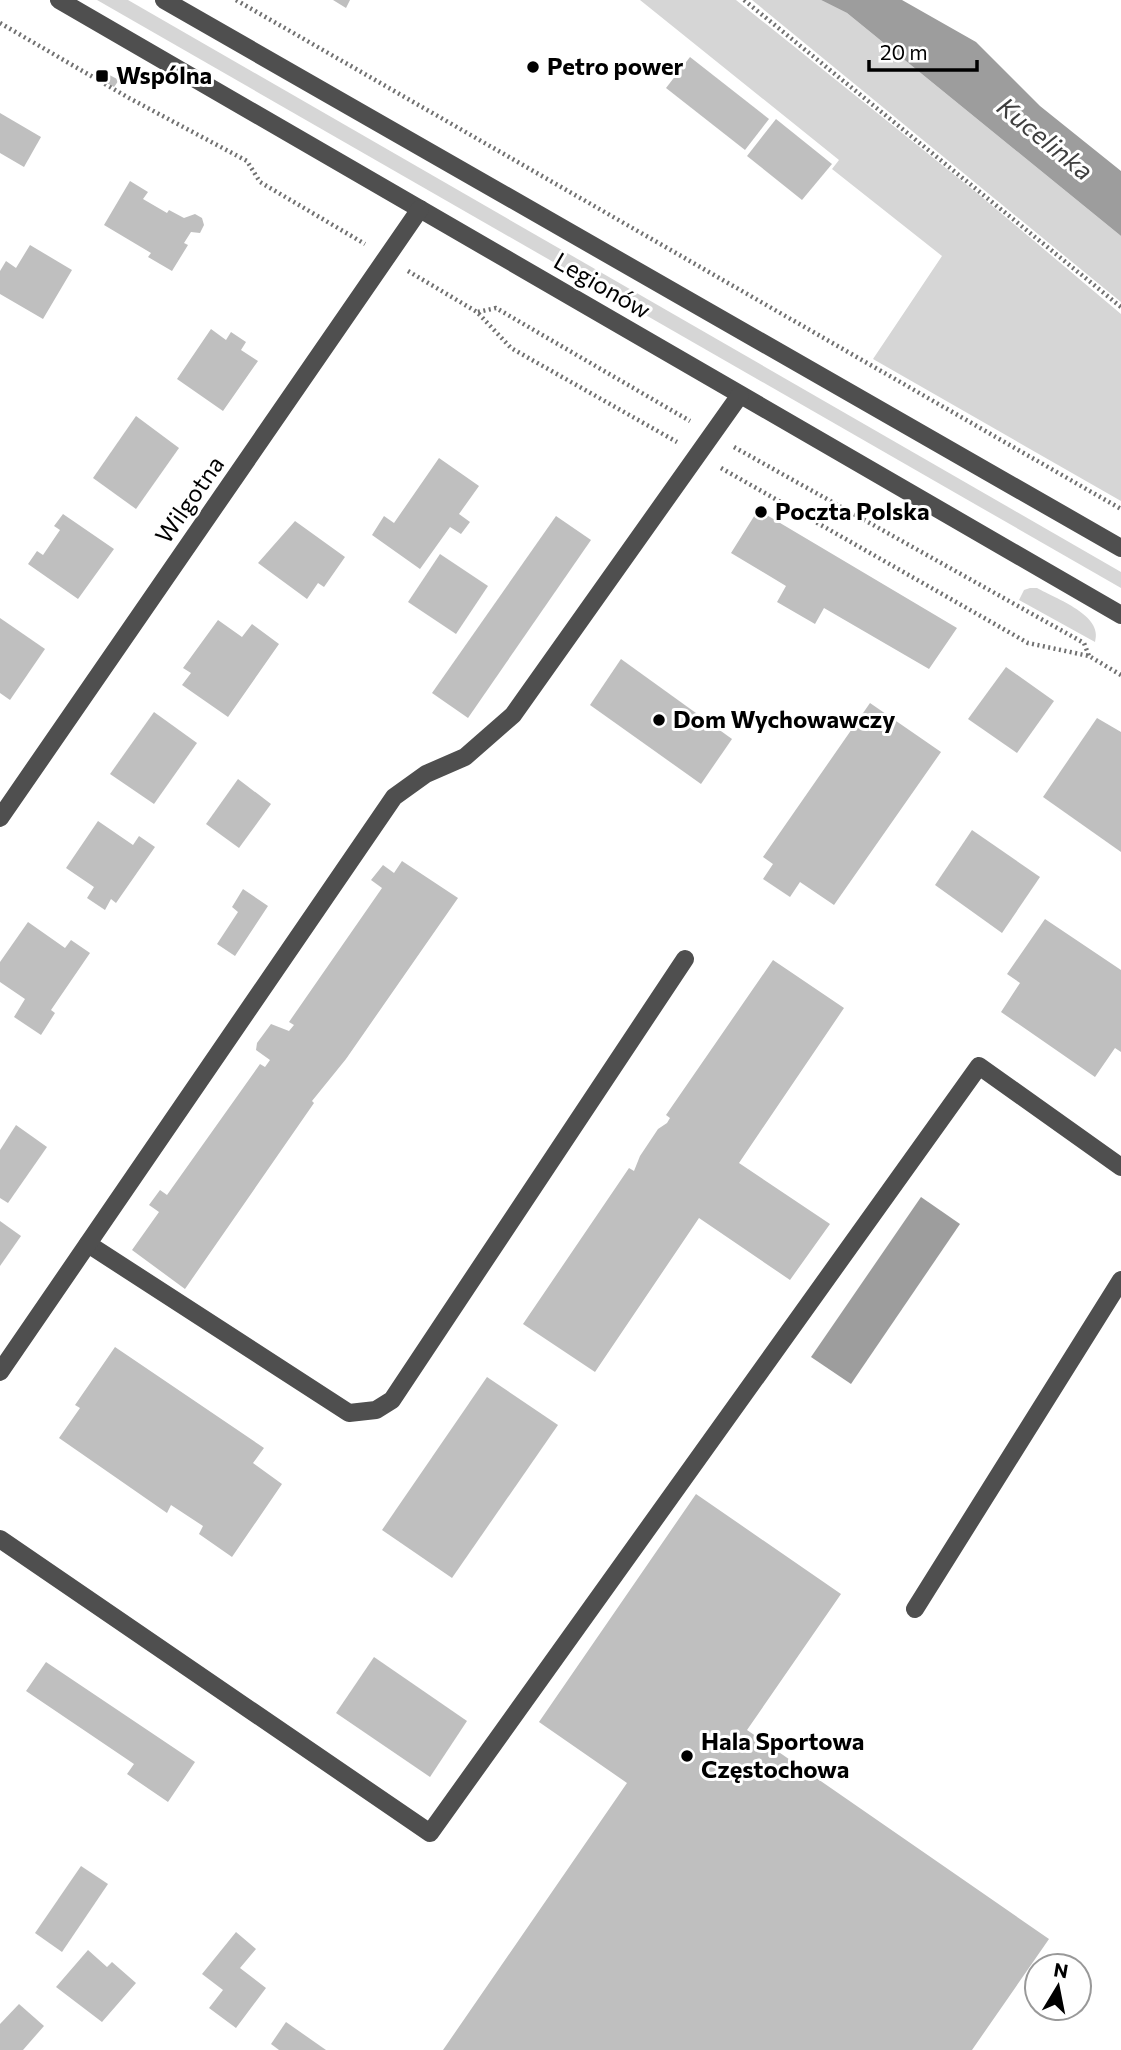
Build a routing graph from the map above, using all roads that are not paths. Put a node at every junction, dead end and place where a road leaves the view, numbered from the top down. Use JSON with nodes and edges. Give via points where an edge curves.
{"nodes":[{"id":1,"x":59,"y":0,"type":"edge"},
{"id":2,"x":164,"y":0,"type":"edge"},
{"id":3,"x":420,"y":209,"type":"junction"},
{"id":4,"x":740,"y":395,"type":"junction"},
{"id":5,"x":1121,"y":548,"type":"edge"},
{"id":6,"x":1121,"y":615,"type":"edge"},
{"id":7,"x":0,"y":818,"type":"edge"},
{"id":8,"x":685,"y":959,"type":"dead end"},
{"id":9,"x":1121,"y":1167,"type":"edge"},
{"id":10,"x":88,"y":1244,"type":"junction"},
{"id":11,"x":1121,"y":1280,"type":"edge"},
{"id":12,"x":0,"y":1372,"type":"edge"},
{"id":13,"x":0,"y":1539,"type":"edge"},
{"id":14,"x":915,"y":1609,"type":"dead end"}],
"edges":[{"from":1,"to":3,"type":"street","name":"Legionów"},
{"from":2,"to":5,"type":"street","name":"Legionów"},
{"from":3,"to":4,"type":"street","name":"Legionów"},
{"from":3,"to":7,"type":"street","name":"Wilgotna"},
{"from":4,"to":6,"type":"street","name":"Legionów"},
{"from":4,"to":10,"type":"street","via":[[513,715],[464,757],[426,774],[394,797]]},
{"from":8,"to":10,"type":"street","via":[[392,1400],[376,1410],[349,1413]]},
{"from":9,"to":13,"type":"street","via":[[979,1066],[430,1833]]},
{"from":10,"to":12,"type":"street"},
{"from":11,"to":14,"type":"street"}]}
